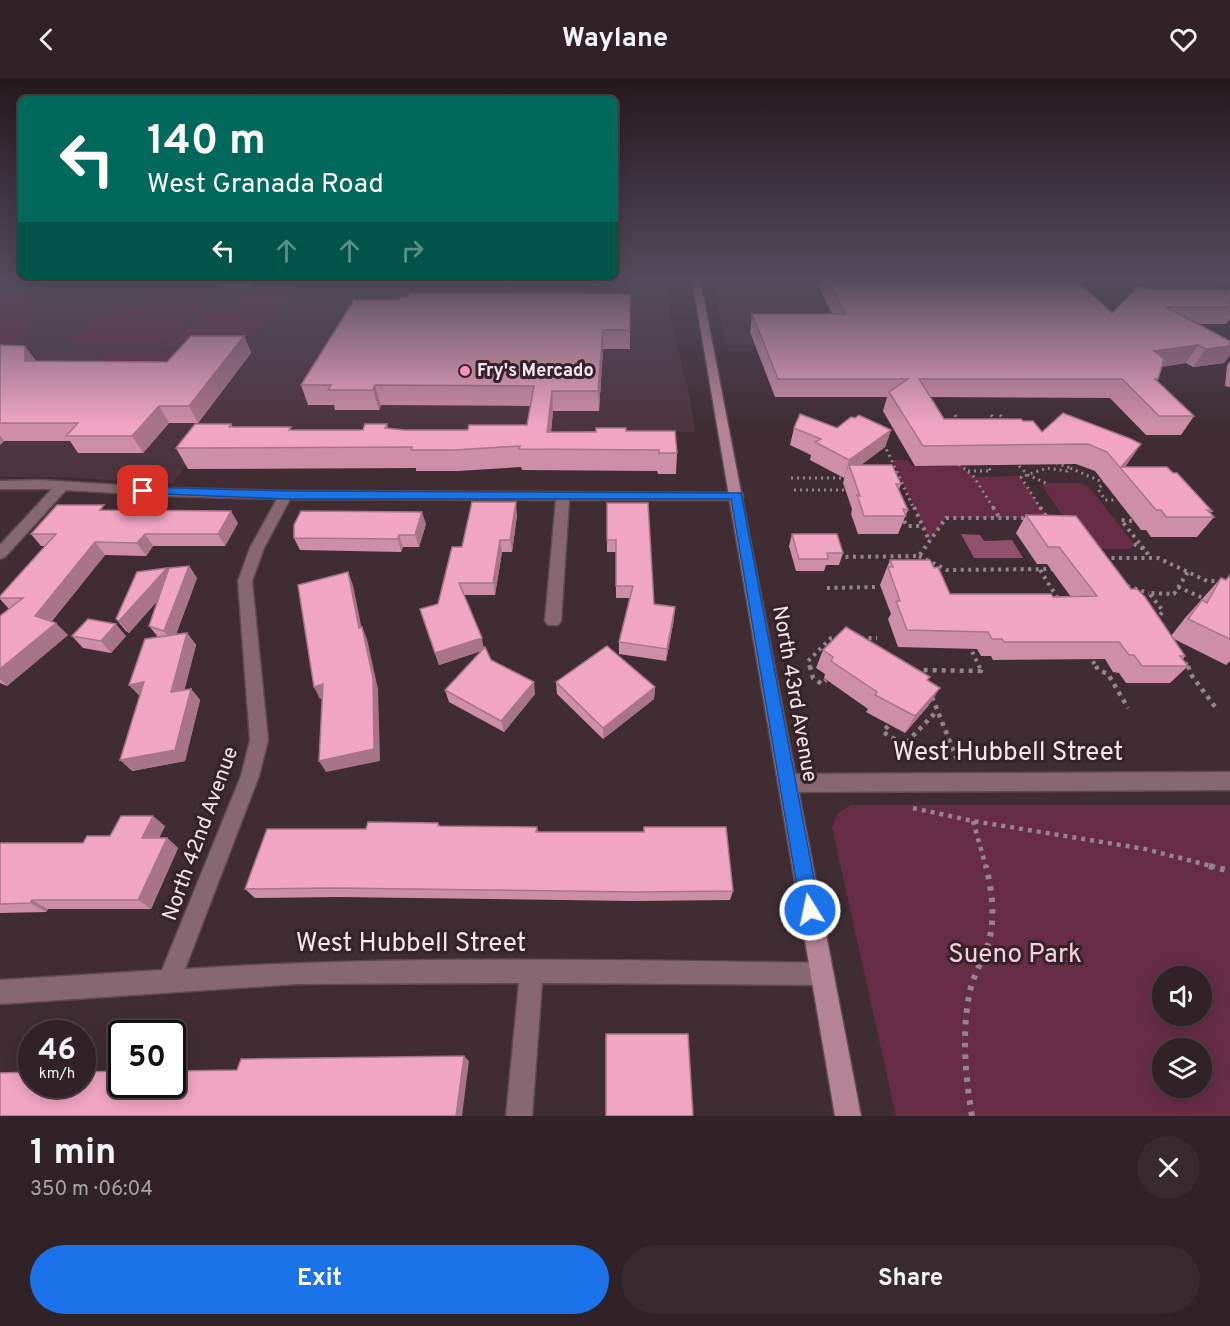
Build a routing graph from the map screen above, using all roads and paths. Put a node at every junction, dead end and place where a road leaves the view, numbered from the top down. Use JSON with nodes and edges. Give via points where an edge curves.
{"nodes":[{"id":1,"x":705,"y":327,"type":"edge"},
{"id":2,"x":955,"y":415,"type":"dead end"},
{"id":3,"x":991,"y":415,"type":"dead end"},
{"id":4,"x":1000,"y":415,"type":"dead end"},
{"id":5,"x":960,"y":423,"type":"edge"},
{"id":6,"x":1006,"y":423,"type":"edge"},
{"id":7,"x":1003,"y":430,"type":"edge"},
{"id":8,"x":881,"y":440,"type":"edge"},
{"id":9,"x":1050,"y":460,"type":"edge"},
{"id":10,"x":957,"y":461,"type":"edge"},
{"id":11,"x":987,"y":466,"type":"dead end"},
{"id":12,"x":1019,"y":466,"type":"dead end"},
{"id":13,"x":1070,"y":468,"type":"junction"},
{"id":14,"x":968,"y":471,"type":"junction"},
{"id":15,"x":1028,"y":475,"type":"junction"},
{"id":16,"x":791,"y":478,"type":"dead end"},
{"id":17,"x":854,"y":478,"type":"edge"},
{"id":18,"x":889,"y":478,"type":"edge"},
{"id":19,"x":900,"y":478,"type":"junction"},
{"id":20,"x":1106,"y":481,"type":"junction"},
{"id":21,"x":1115,"y":481,"type":"edge"},
{"id":22,"x":1046,"y":483,"type":"dead end"},
{"id":23,"x":0,"y":485,"type":"edge"},
{"id":24,"x":62,"y":486,"type":"junction"},
{"id":25,"x":794,"y":490,"type":"dead end"},
{"id":26,"x":847,"y":490,"type":"dead end"},
{"id":27,"x":895,"y":491,"type":"edge"},
{"id":28,"x":906,"y":491,"type":"junction"},
{"id":29,"x":286,"y":495,"type":"junction"},
{"id":30,"x":563,"y":496,"type":"junction"},
{"id":31,"x":737,"y":496,"type":"junction"},
{"id":32,"x":1116,"y":500,"type":"dead end"},
{"id":33,"x":999,"y":518,"type":"junction"},
{"id":34,"x":1014,"y":518,"type":"junction"},
{"id":35,"x":1048,"y":518,"type":"junction"},
{"id":36,"x":904,"y":521,"type":"edge"},
{"id":37,"x":1132,"y":521,"type":"dead end"},
{"id":38,"x":1019,"y":525,"type":"dead end"},
{"id":39,"x":1052,"y":525,"type":"edge"},
{"id":40,"x":923,"y":526,"type":"junction"},
{"id":41,"x":930,"y":541,"type":"junction"},
{"id":42,"x":1134,"y":544,"type":"dead end"},
{"id":43,"x":1144,"y":549,"type":"junction"},
{"id":44,"x":0,"y":554,"type":"edge"},
{"id":45,"x":918,"y":556,"type":"junction"},
{"id":46,"x":838,"y":557,"type":"edge"},
{"id":47,"x":1101,"y":558,"type":"edge"},
{"id":48,"x":1152,"y":558,"type":"junction"},
{"id":49,"x":931,"y":562,"type":"junction"},
{"id":50,"x":1040,"y":569,"type":"junction"},
{"id":51,"x":1059,"y":569,"type":"dead end"},
{"id":52,"x":936,"y":572,"type":"edge"},
{"id":53,"x":1188,"y":572,"type":"junction"},
{"id":54,"x":1230,"y":581,"type":"edge"},
{"id":55,"x":1122,"y":584,"type":"edge"},
{"id":56,"x":878,"y":587,"type":"dead end"},
{"id":57,"x":1178,"y":587,"type":"junction"},
{"id":58,"x":827,"y":588,"type":"dead end"},
{"id":59,"x":1149,"y":593,"type":"junction"},
{"id":60,"x":1203,"y":598,"type":"edge"},
{"id":61,"x":1061,"y":610,"type":"edge"},
{"id":62,"x":553,"y":621,"type":"dead end"},
{"id":63,"x":840,"y":631,"type":"edge"},
{"id":64,"x":1163,"y":631,"type":"edge"},
{"id":65,"x":965,"y":636,"type":"edge"},
{"id":66,"x":851,"y":638,"type":"edge"},
{"id":67,"x":859,"y":638,"type":"junction"},
{"id":68,"x":877,"y":638,"type":"dead end"},
{"id":69,"x":861,"y":644,"type":"edge"},
{"id":70,"x":1176,"y":649,"type":"edge"},
{"id":71,"x":1087,"y":652,"type":"edge"},
{"id":72,"x":924,"y":678,"type":"edge"},
{"id":73,"x":826,"y":680,"type":"dead end"},
{"id":74,"x":931,"y":694,"type":"edge"},
{"id":75,"x":1128,"y":708,"type":"dead end"},
{"id":76,"x":1216,"y":708,"type":"dead end"},
{"id":77,"x":937,"y":711,"type":"junction"},
{"id":78,"x":888,"y":726,"type":"dead end"},
{"id":79,"x":958,"y":762,"type":"dead end"},
{"id":80,"x":1230,"y":781,"type":"edge"},
{"id":81,"x":787,"y":783,"type":"junction"},
{"id":82,"x":913,"y":808,"type":"dead end"},
{"id":83,"x":973,"y":821,"type":"junction"},
{"id":84,"x":1230,"y":871,"type":"edge"},
{"id":85,"x":532,"y":971,"type":"junction"},
{"id":86,"x":822,"y":974,"type":"junction"},
{"id":87,"x":169,"y":980,"type":"junction"},
{"id":88,"x":0,"y":992,"type":"edge"},
{"id":89,"x":519,"y":1116,"type":"edge"},
{"id":90,"x":848,"y":1116,"type":"edge"},
{"id":91,"x":972,"y":1116,"type":"edge"}],
"edges":[{"from":1,"to":31,"type":"main road","name":"North 43rd Avenue"},
{"from":2,"to":5,"type":"path"},
{"from":3,"to":7,"type":"path"},
{"from":4,"to":6,"type":"path"},
{"from":8,"to":19,"type":"path"},
{"from":9,"to":13,"type":"path"},
{"from":10,"to":14,"type":"path"},
{"from":11,"to":14,"type":"path","via":[[990,471]]},
{"from":12,"to":15,"type":"path"},
{"from":13,"to":15,"type":"path","via":[[1047,468]]},
{"from":13,"to":20,"type":"path"},
{"from":14,"to":33,"type":"path"},
{"from":15,"to":22,"type":"path"},
{"from":15,"to":35,"type":"path","via":[[1021,477]]},
{"from":16,"to":17,"type":"path"},
{"from":18,"to":19,"type":"path"},
{"from":19,"to":28,"type":"path"},
{"from":20,"to":21,"type":"path"},
{"from":20,"to":32,"type":"path","via":[[1098,489],[1105,500]]},
{"from":23,"to":24,"type":"street"},
{"from":24,"to":29,"type":"street"},
{"from":24,"to":44,"type":"street"},
{"from":25,"to":26,"type":"path"},
{"from":27,"to":28,"type":"path"},
{"from":28,"to":40,"type":"path"},
{"from":29,"to":30,"type":"street"},
{"from":29,"to":87,"type":"street","name":"North 42nd Avenue","via":[[247,569],[245,581],[259,740],[253,767]]},
{"from":30,"to":31,"type":"street"},
{"from":30,"to":62,"type":"street"},
{"from":31,"to":81,"type":"main road","name":"North 43rd Avenue"},
{"from":33,"to":34,"type":"path"},
{"from":33,"to":41,"type":"path","via":[[946,518]]},
{"from":34,"to":35,"type":"path"},
{"from":34,"to":38,"type":"path"},
{"from":35,"to":39,"type":"path"},
{"from":36,"to":40,"type":"path","via":[[907,526]]},
{"from":37,"to":43,"type":"path","via":[[1121,520]]},
{"from":40,"to":41,"type":"path"},
{"from":41,"to":45,"type":"path"},
{"from":42,"to":43,"type":"path"},
{"from":43,"to":48,"type":"path"},
{"from":45,"to":46,"type":"path"},
{"from":45,"to":49,"type":"path"},
{"from":47,"to":48,"type":"path"},
{"from":48,"to":53,"type":"path"},
{"from":49,"to":50,"type":"path","via":[[947,570]]},
{"from":49,"to":52,"type":"path"},
{"from":50,"to":51,"type":"path"},
{"from":50,"to":61,"type":"path","via":[[1061,603],[1057,603]]},
{"from":53,"to":54,"type":"path","via":[[1207,581]]},
{"from":53,"to":57,"type":"path"},
{"from":55,"to":59,"type":"path"},
{"from":56,"to":58,"type":"path"},
{"from":57,"to":59,"type":"path","via":[[1174,594]]},
{"from":57,"to":60,"type":"path"},
{"from":59,"to":64,"type":"path","via":[[1163,611],[1155,619]]},
{"from":63,"to":73,"type":"path","via":[[842,638],[831,638],[808,661],[813,678],[822,684]]},
{"from":65,"to":72,"type":"path","via":[[981,670],[921,670]]},
{"from":66,"to":67,"type":"path"},
{"from":67,"to":68,"type":"path"},
{"from":67,"to":69,"type":"path"},
{"from":70,"to":76,"type":"path"},
{"from":71,"to":75,"type":"path","via":[[1098,670],[1107,674]]},
{"from":74,"to":77,"type":"path"},
{"from":77,"to":78,"type":"path","via":[[904,745],[883,732]]},
{"from":77,"to":79,"type":"path"},
{"from":80,"to":81,"type":"street","name":"West Hubbell Street"},
{"from":81,"to":86,"type":"main road","name":"North 43rd Avenue"},
{"from":82,"to":83,"type":"path"},
{"from":83,"to":84,"type":"path","via":[[1145,849]]},
{"from":83,"to":91,"type":"path","via":[[987,870],[992,929],[971,986],[968,1006],[966,1046]]},
{"from":85,"to":86,"type":"street","name":"West Hubbell Street"},
{"from":85,"to":87,"type":"street","name":"West Hubbell Street","via":[[297,973]]},
{"from":85,"to":89,"type":"street"},
{"from":86,"to":90,"type":"main road","name":"North 43rd Avenue"},
{"from":87,"to":88,"type":"street","name":"West Hubbell Street"}]}
